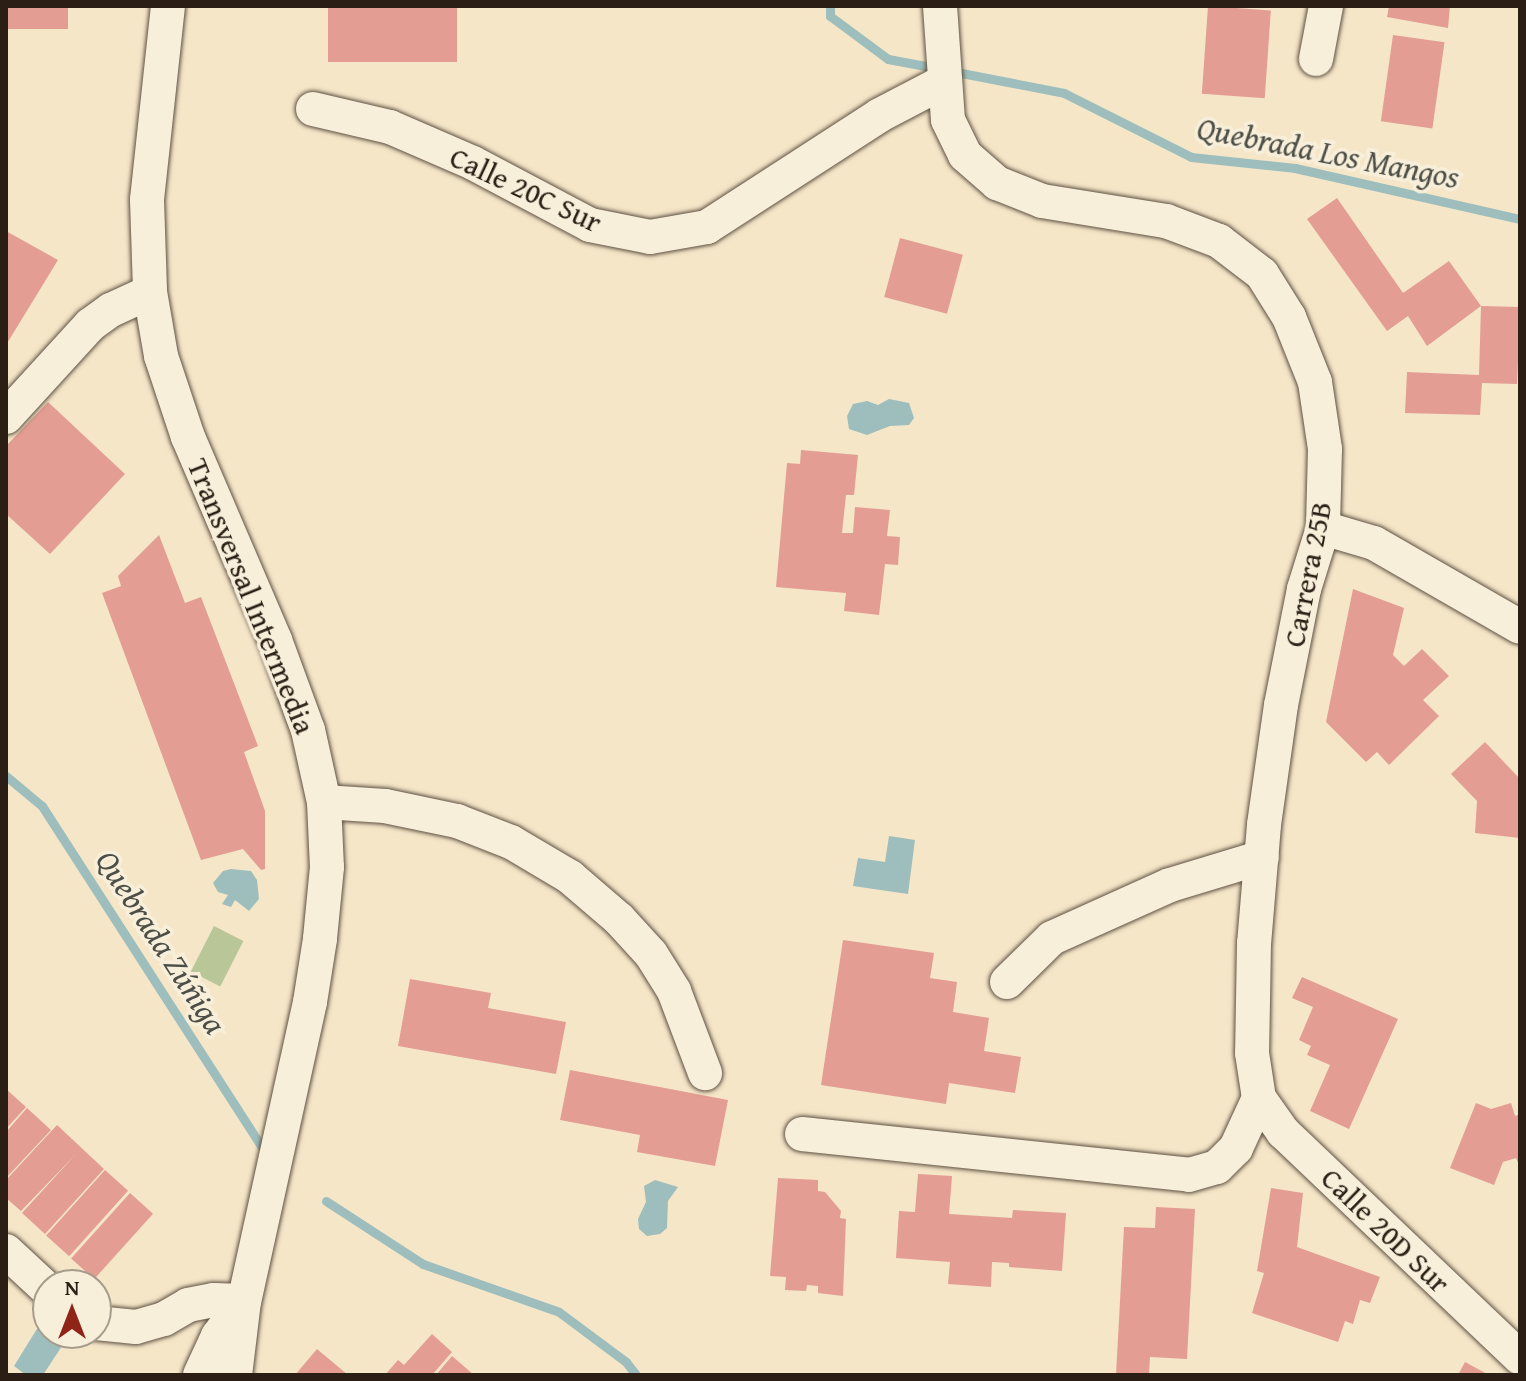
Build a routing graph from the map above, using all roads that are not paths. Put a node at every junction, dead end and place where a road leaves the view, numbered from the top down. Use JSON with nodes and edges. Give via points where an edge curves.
{"nodes":[{"id":1,"x":168,"y":6,"type":"edge"},
{"id":2,"x":940,"y":6,"type":"edge"},
{"id":3,"x":1326,"y":6,"type":"edge"},
{"id":4,"x":1316,"y":59,"type":"dead end"},
{"id":5,"x":943,"y":82,"type":"junction"},
{"id":6,"x":313,"y":109,"type":"dead end"},
{"id":7,"x":150,"y":292,"type":"junction"},
{"id":8,"x":6,"y":417,"type":"edge"},
{"id":9,"x":1323,"y":528,"type":"junction"},
{"id":10,"x":1520,"y":627,"type":"edge"},
{"id":11,"x":324,"y":802,"type":"junction"},
{"id":12,"x":1262,"y":857,"type":"junction"},
{"id":13,"x":1007,"y":982,"type":"dead end"},
{"id":14,"x":705,"y":1073,"type":"dead end"},
{"id":15,"x":1259,"y":1098,"type":"junction"},
{"id":16,"x":802,"y":1134,"type":"dead end"},
{"id":17,"x":6,"y":1251,"type":"edge"},
{"id":18,"x":32,"y":1275,"type":"edge"},
{"id":19,"x":244,"y":1301,"type":"junction"},
{"id":20,"x":112,"y":1325,"type":"edge"},
{"id":21,"x":1520,"y":1358,"type":"edge"},
{"id":22,"x":200,"y":1375,"type":"edge"},
{"id":23,"x":235,"y":1375,"type":"edge"}],
"edges":[{"from":1,"to":7,"type":"street","name":"Transversal Intermedia","via":[[147,200]]},
{"from":2,"to":5,"type":"street","name":"Carrera 25B"},
{"from":3,"to":4,"type":"street"},
{"from":5,"to":6,"type":"street","name":"Calle 20C Sur","via":[[880,115],[707,227],[650,237],[590,225],[473,163],[390,127]]},
{"from":5,"to":9,"type":"street","name":"Carrera 25B","via":[[948,120],[965,155],[997,183],[1042,201],[1166,221],[1219,241],[1262,274],[1289,317],[1315,382],[1325,449]]},
{"from":7,"to":8,"type":"street","via":[[90,325]]},
{"from":7,"to":11,"type":"street","name":"Transversal Intermedia","via":[[161,356],[188,437],[275,640],[308,730]]},
{"from":9,"to":10,"type":"street","via":[[1374,543]]},
{"from":9,"to":12,"type":"street","name":"Carrera 25B","via":[[1304,589],[1281,705]]},
{"from":11,"to":14,"type":"street","via":[[385,806],[457,821],[511,842],[570,877],[651,954],[674,991]]},
{"from":11,"to":19,"type":"street","name":"Transversal Intermedia","via":[[327,867],[313,986]]},
{"from":12,"to":13,"type":"street","via":[[1170,885],[1052,938]]},
{"from":12,"to":15,"type":"street","name":"Carrera 25B","via":[[1254,943],[1253,1037]]},
{"from":15,"to":16,"type":"street","via":[[1236,1148],[1217,1167],[1189,1175]]},
{"from":15,"to":21,"type":"street","name":"Calle 20D Sur","via":[[1283,1132]]},
{"from":17,"to":18,"type":"street"},
{"from":19,"to":20,"type":"street","via":[[188,1305],[136,1327]]},
{"from":19,"to":22,"type":"street","via":[[218,1336]]},
{"from":19,"to":23,"type":"street","name":"Transversal Intermedia"}]}
